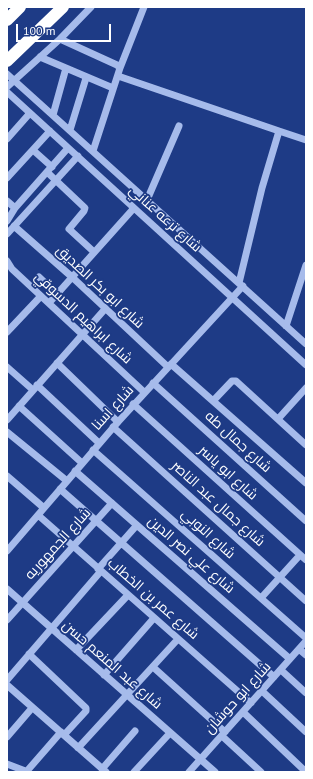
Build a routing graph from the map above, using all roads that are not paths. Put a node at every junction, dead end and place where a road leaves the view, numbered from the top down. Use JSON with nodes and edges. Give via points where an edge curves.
{"nodes":[{"id":1,"x":20,"y":7,"type":"edge"},
{"id":2,"x":62,"y":7,"type":"edge"},
{"id":3,"x":91,"y":7,"type":"edge"},
{"id":4,"x":144,"y":7,"type":"edge"},
{"id":5,"x":7,"y":20,"type":"edge"},
{"id":6,"x":60,"y":39,"type":"junction"},
{"id":7,"x":40,"y":57,"type":"junction"},
{"id":8,"x":7,"y":61,"type":"edge"},
{"id":9,"x":66,"y":68,"type":"junction"},
{"id":10,"x":120,"y":68,"type":"junction"},
{"id":11,"x":7,"y":74,"type":"edge"},
{"id":12,"x":118,"y":76,"type":"junction"},
{"id":13,"x":86,"y":78,"type":"junction"},
{"id":14,"x":14,"y":81,"type":"junction"},
{"id":15,"x":7,"y":87,"type":"edge"},
{"id":16,"x":114,"y":88,"type":"junction"},
{"id":17,"x":9,"y":97,"type":"edge"},
{"id":18,"x":30,"y":113,"type":"junction"},
{"id":19,"x":53,"y":115,"type":"junction"},
{"id":20,"x":179,"y":126,"type":"dead end"},
{"id":21,"x":70,"y":130,"type":"junction"},
{"id":22,"x":50,"y":131,"type":"junction"},
{"id":23,"x":279,"y":131,"type":"junction"},
{"id":24,"x":7,"y":139,"type":"edge"},
{"id":25,"x":306,"y":140,"type":"edge"},
{"id":26,"x":68,"y":148,"type":"junction"},
{"id":27,"x":33,"y":150,"type":"junction"},
{"id":28,"x":92,"y":151,"type":"junction"},
{"id":29,"x":78,"y":156,"type":"junction"},
{"id":30,"x":49,"y":170,"type":"junction"},
{"id":31,"x":7,"y":178,"type":"edge"},
{"id":32,"x":56,"y":181,"type":"junction"},
{"id":33,"x":32,"y":188,"type":"junction"},
{"id":34,"x":41,"y":196,"type":"junction"},
{"id":35,"x":147,"y":200,"type":"junction"},
{"id":36,"x":7,"y":201,"type":"edge"},
{"id":37,"x":15,"y":208,"type":"junction"},
{"id":38,"x":134,"y":208,"type":"junction"},
{"id":39,"x":7,"y":221,"type":"edge"},
{"id":40,"x":14,"y":226,"type":"junction"},
{"id":41,"x":7,"y":234,"type":"edge"},
{"id":42,"x":94,"y":252,"type":"junction"},
{"id":43,"x":7,"y":261,"type":"edge"},
{"id":44,"x":306,"y":265,"type":"edge"},
{"id":45,"x":39,"y":277,"type":"dead end"},
{"id":46,"x":72,"y":278,"type":"junction"},
{"id":47,"x":241,"y":284,"type":"junction"},
{"id":48,"x":57,"y":294,"type":"junction"},
{"id":49,"x":41,"y":296,"type":"junction"},
{"id":50,"x":233,"y":298,"type":"junction"},
{"id":51,"x":49,"y":303,"type":"junction"},
{"id":52,"x":105,"y":309,"type":"junction"},
{"id":53,"x":286,"y":326,"type":"junction"},
{"id":54,"x":7,"y":332,"type":"edge"},
{"id":55,"x":82,"y":334,"type":"junction"},
{"id":56,"x":306,"y":344,"type":"edge"},
{"id":57,"x":57,"y":363,"type":"junction"},
{"id":58,"x":170,"y":365,"type":"junction"},
{"id":59,"x":306,"y":365,"type":"edge"},
{"id":60,"x":7,"y":367,"type":"edge"},
{"id":61,"x":153,"y":383,"type":"junction"},
{"id":62,"x":35,"y":388,"type":"junction"},
{"id":63,"x":306,"y":388,"type":"edge"},
{"id":64,"x":144,"y":392,"type":"junction"},
{"id":65,"x":213,"y":401,"type":"junction"},
{"id":66,"x":134,"y":404,"type":"junction"},
{"id":67,"x":19,"y":406,"type":"junction"},
{"id":68,"x":278,"y":419,"type":"junction"},
{"id":69,"x":7,"y":420,"type":"edge"},
{"id":70,"x":116,"y":424,"type":"junction"},
{"id":71,"x":7,"y":432,"type":"edge"},
{"id":72,"x":99,"y":443,"type":"junction"},
{"id":73,"x":306,"y":445,"type":"edge"},
{"id":74,"x":93,"y":450,"type":"junction"},
{"id":75,"x":82,"y":463,"type":"junction"},
{"id":76,"x":76,"y":471,"type":"junction"},
{"id":77,"x":7,"y":476,"type":"edge"},
{"id":78,"x":66,"y":481,"type":"junction"},
{"id":79,"x":306,"y":483,"type":"edge"},
{"id":80,"x":60,"y":489,"type":"junction"},
{"id":81,"x":112,"y":503,"type":"junction"},
{"id":82,"x":44,"y":508,"type":"junction"},
{"id":83,"x":38,"y":515,"type":"junction"},
{"id":84,"x":96,"y":520,"type":"junction"},
{"id":85,"x":306,"y":521,"type":"edge"},
{"id":86,"x":137,"y":525,"type":"junction"},
{"id":87,"x":121,"y":543,"type":"junction"},
{"id":88,"x":73,"y":546,"type":"junction"},
{"id":89,"x":7,"y":551,"type":"edge"},
{"id":90,"x":303,"y":558,"type":"edge"},
{"id":91,"x":100,"y":570,"type":"junction"},
{"id":92,"x":280,"y":577,"type":"junction"},
{"id":93,"x":7,"y":589,"type":"edge"},
{"id":94,"x":128,"y":595,"type":"junction"},
{"id":95,"x":261,"y":598,"type":"junction"},
{"id":96,"x":306,"y":600,"type":"edge"},
{"id":97,"x":22,"y":603,"type":"junction"},
{"id":98,"x":154,"y":618,"type":"junction"},
{"id":99,"x":7,"y":620,"type":"edge"},
{"id":100,"x":52,"y":628,"type":"junction"},
{"id":101,"x":178,"y":639,"type":"junction"},
{"id":102,"x":306,"y":640,"type":"edge"},
{"id":103,"x":299,"y":648,"type":"junction"},
{"id":104,"x":76,"y":650,"type":"junction"},
{"id":105,"x":29,"y":654,"type":"junction"},
{"id":106,"x":306,"y":655,"type":"edge"},
{"id":107,"x":290,"y":659,"type":"junction"},
{"id":108,"x":153,"y":668,"type":"junction"},
{"id":109,"x":281,"y":670,"type":"junction"},
{"id":110,"x":104,"y":675,"type":"junction"},
{"id":111,"x":274,"y":677,"type":"junction"},
{"id":112,"x":7,"y":680,"type":"edge"},
{"id":113,"x":7,"y":685,"type":"edge"},
{"id":114,"x":262,"y":691,"type":"junction"},
{"id":115,"x":306,"y":693,"type":"edge"},
{"id":116,"x":127,"y":695,"type":"junction"},
{"id":117,"x":251,"y":703,"type":"junction"},
{"id":118,"x":32,"y":708,"type":"junction"},
{"id":119,"x":243,"y":712,"type":"junction"},
{"id":120,"x":135,"y":731,"type":"dead end"},
{"id":121,"x":306,"y":732,"type":"edge"},
{"id":122,"x":170,"y":733,"type":"junction"},
{"id":123,"x":62,"y":734,"type":"junction"},
{"id":124,"x":224,"y":734,"type":"junction"},
{"id":125,"x":7,"y":737,"type":"edge"},
{"id":126,"x":78,"y":748,"type":"junction"},
{"id":127,"x":201,"y":760,"type":"junction"},
{"id":128,"x":7,"y":764,"type":"edge"},
{"id":129,"x":104,"y":770,"type":"edge"},
{"id":130,"x":25,"y":771,"type":"edge"},
{"id":131,"x":134,"y":772,"type":"edge"},
{"id":132,"x":189,"y":772,"type":"edge"},
{"id":133,"x":215,"y":772,"type":"edge"},
{"id":134,"x":261,"y":772,"type":"edge"},
{"id":135,"x":306,"y":772,"type":"edge"}],
"edges":[{"from":1,"to":5,"type":"highway"},
{"from":2,"to":8,"type":"highway"},
{"from":3,"to":6,"type":"street"},
{"from":4,"to":10,"type":"street"},
{"from":6,"to":7,"type":"street"},
{"from":6,"to":10,"type":"street"},
{"from":7,"to":9,"type":"street"},
{"from":7,"to":14,"type":"street"},
{"from":9,"to":13,"type":"street"},
{"from":9,"to":19,"type":"street"},
{"from":10,"to":12,"type":"street"},
{"from":11,"to":14,"type":"street","name":"شارع ترعه عناني"},
{"from":12,"to":16,"type":"street"},
{"from":12,"to":23,"type":"street"},
{"from":13,"to":16,"type":"street"},
{"from":13,"to":21,"type":"street"},
{"from":14,"to":15,"type":"street"},
{"from":14,"to":19,"type":"street","name":"شارع ترعه عناني"},
{"from":16,"to":28,"type":"street"},
{"from":17,"to":18,"type":"street","name":"شارع ترعه عناني"},
{"from":18,"to":22,"type":"street","name":"شارع ترعه عناني"},
{"from":18,"to":24,"type":"street"},
{"from":19,"to":21,"type":"street","name":"شارع ترعه عناني"},
{"from":20,"to":35,"type":"street"},
{"from":21,"to":28,"type":"street","name":"شارع ترعه عناني"},
{"from":22,"to":26,"type":"street","name":"شارع ترعه عناني"},
{"from":22,"to":27,"type":"street"},
{"from":23,"to":25,"type":"street"},
{"from":23,"to":47,"type":"street","via":[[262,188]]},
{"from":26,"to":29,"type":"street","name":"شارع ترعه عناني"},
{"from":26,"to":30,"type":"street"},
{"from":27,"to":30,"type":"street"},
{"from":27,"to":31,"type":"street"},
{"from":28,"to":35,"type":"street","name":"شارع ترعه عناني"},
{"from":29,"to":32,"type":"street"},
{"from":29,"to":38,"type":"street","name":"شارع ترعه عناني"},
{"from":30,"to":32,"type":"street"},
{"from":30,"to":33,"type":"street"},
{"from":32,"to":34,"type":"street"},
{"from":32,"to":42,"type":"street","via":[[85,208],[69,229]]},
{"from":33,"to":34,"type":"street"},
{"from":33,"to":37,"type":"street"},
{"from":34,"to":40,"type":"street"},
{"from":35,"to":47,"type":"street","name":"شارع ترعه عناني"},
{"from":36,"to":37,"type":"street"},
{"from":37,"to":39,"type":"street"},
{"from":38,"to":42,"type":"street"},
{"from":38,"to":50,"type":"street","name":"شارع ترعه عناني"},
{"from":40,"to":41,"type":"street"},
{"from":40,"to":46,"type":"street","name":"شارع ابو بكر الصديق"},
{"from":42,"to":46,"type":"street"},
{"from":43,"to":49,"type":"street","name":"شارع ابراهيم الدسوقي"},
{"from":44,"to":53,"type":"street"},
{"from":45,"to":48,"type":"street"},
{"from":46,"to":48,"type":"street"},
{"from":46,"to":52,"type":"street","name":"شارع ابو بكر الصديق"},
{"from":47,"to":50,"type":"street","name":"شارع اسنا"},
{"from":47,"to":53,"type":"street","name":"شارع ترعه عناني"},
{"from":48,"to":51,"type":"street"},
{"from":49,"to":51,"type":"street","name":"شارع ابراهيم الدسوقي"},
{"from":49,"to":54,"type":"street"},
{"from":50,"to":58,"type":"street","name":"شارع اسنا"},
{"from":50,"to":59,"type":"street","name":"شارع ترعه عناني"},
{"from":51,"to":55,"type":"street","name":"شارع ابراهيم الدسوقي"},
{"from":52,"to":55,"type":"street"},
{"from":52,"to":58,"type":"street","name":"شارع ابو بكر الصديق"},
{"from":53,"to":56,"type":"street","name":"شارع ترعه عناني"},
{"from":55,"to":57,"type":"street"},
{"from":55,"to":64,"type":"street","name":"شارع ابراهيم الدسوقي"},
{"from":57,"to":62,"type":"street"},
{"from":57,"to":70,"type":"street","name":"شارع جمال عبد الناصر"},
{"from":58,"to":61,"type":"street","name":"شارع اسنا"},
{"from":58,"to":65,"type":"street","name":"شارع ابو بكر الصديق"},
{"from":60,"to":62,"type":"street"},
{"from":61,"to":64,"type":"street","name":"شارع اسنا"},
{"from":61,"to":85,"type":"street","name":"شارع جمال طه"},
{"from":62,"to":67,"type":"street"},
{"from":62,"to":72,"type":"street"},
{"from":63,"to":68,"type":"street"},
{"from":64,"to":66,"type":"street","name":"شارع اسنا"},
{"from":65,"to":68,"type":"street","via":[[236,381]]},
{"from":65,"to":79,"type":"street","name":"شارع ابو بكر الصديق"},
{"from":66,"to":70,"type":"street","name":"شارع اسنا"},
{"from":66,"to":90,"type":"street","name":"شارع ابو ياسر"},
{"from":67,"to":69,"type":"street"},
{"from":67,"to":75,"type":"street"},
{"from":68,"to":73,"type":"street"},
{"from":70,"to":72,"type":"street","name":"شارع اسنا"},
{"from":70,"to":92,"type":"street","name":"شارع جمال عبد الناصر"},
{"from":71,"to":78,"type":"street"},
{"from":72,"to":74,"type":"street","name":"شارع اسنا"},
{"from":74,"to":75,"type":"street","name":"شارع اسنا"},
{"from":74,"to":95,"type":"street","name":"شارع النوبي"},
{"from":75,"to":76,"type":"street","name":"شارع اسنا"},
{"from":76,"to":78,"type":"street","name":"شارع اسنا"},
{"from":76,"to":81,"type":"street","name":"شارع علي نصر الدين"},
{"from":77,"to":82,"type":"street"},
{"from":78,"to":80,"type":"street","name":"شارع اسنا"},
{"from":80,"to":82,"type":"street","name":"شارع اسنا"},
{"from":80,"to":84,"type":"street"},
{"from":81,"to":84,"type":"street","name":"شارع الجمهوريه"},
{"from":81,"to":86,"type":"street","name":"شارع علي نصر الدين"},
{"from":82,"to":83,"type":"street","name":"شارع اسنا"},
{"from":83,"to":88,"type":"street","name":"شارع عمر بن الخطاب"},
{"from":83,"to":89,"type":"street","name":"شارع اسنا"},
{"from":84,"to":87,"type":"street"},
{"from":84,"to":88,"type":"street","name":"شارع الجمهوريه"},
{"from":86,"to":87,"type":"street"},
{"from":86,"to":107,"type":"street","name":"شارع علي نصر الدين"},
{"from":87,"to":91,"type":"street"},
{"from":87,"to":111,"type":"street"},
{"from":88,"to":91,"type":"street","name":"شارع عمر بن الخطاب"},
{"from":88,"to":97,"type":"street","name":"شارع الجمهوريه"},
{"from":90,"to":92,"type":"street"},
{"from":91,"to":94,"type":"street","name":"شارع عمر بن الخطاب"},
{"from":91,"to":100,"type":"street"},
{"from":92,"to":95,"type":"street"},
{"from":92,"to":96,"type":"street","name":"شارع جمال عبد الناصر"},
{"from":93,"to":97,"type":"street","name":"شارع عبد المنعم حسن"},
{"from":94,"to":98,"type":"street","name":"شارع عمر بن الخطاب"},
{"from":94,"to":104,"type":"street"},
{"from":95,"to":102,"type":"street","name":"شارع النوبي"},
{"from":97,"to":99,"type":"street","name":"شارع الجمهوريه"},
{"from":97,"to":100,"type":"street","name":"شارع عبد المنعم حسن"},
{"from":98,"to":101,"type":"street","name":"شارع عمر بن الخطاب"},
{"from":98,"to":110,"type":"street"},
{"from":100,"to":104,"type":"street","name":"شارع عبد المنعم حسن"},
{"from":100,"to":105,"type":"street"},
{"from":101,"to":108,"type":"street"},
{"from":101,"to":117,"type":"street","name":"شارع عمر بن الخطاب"},
{"from":102,"to":103,"type":"street","name":"شارع ابو حوشان"},
{"from":103,"to":106,"type":"street"},
{"from":103,"to":107,"type":"street","name":"شارع ابو حوشان"},
{"from":104,"to":110,"type":"street","name":"شارع عبد المنعم حسن"},
{"from":105,"to":112,"type":"street"},
{"from":105,"to":123,"type":"street","via":[[87,709]]},
{"from":107,"to":109,"type":"street","name":"شارع ابو حوشان"},
{"from":108,"to":116,"type":"street"},
{"from":108,"to":124,"type":"street"},
{"from":109,"to":111,"type":"street","name":"شارع ابو حوشان"},
{"from":109,"to":115,"type":"street"},
{"from":110,"to":116,"type":"street","name":"شارع عبد المنعم حسن"},
{"from":111,"to":114,"type":"street","name":"شارع ابو حوشان"},
{"from":113,"to":118,"type":"street"},
{"from":114,"to":117,"type":"street","name":"شارع ابو حوشان"},
{"from":114,"to":121,"type":"street"},
{"from":116,"to":122,"type":"street","name":"شارع عبد المنعم حسن"},
{"from":116,"to":126,"type":"street"},
{"from":117,"to":119,"type":"street","name":"شارع ابو حوشان"},
{"from":118,"to":123,"type":"street"},
{"from":118,"to":125,"type":"street"},
{"from":119,"to":124,"type":"street","name":"شارع ابو حوشان"},
{"from":119,"to":135,"type":"street"},
{"from":120,"to":129,"type":"street"},
{"from":122,"to":127,"type":"street","name":"شارع عبد المنعم حسن"},
{"from":122,"to":131,"type":"street"},
{"from":123,"to":126,"type":"street"},
{"from":123,"to":130,"type":"street"},
{"from":124,"to":127,"type":"street","name":"شارع ابو حوشان"},
{"from":124,"to":134,"type":"street"},
{"from":126,"to":129,"type":"street"},
{"from":127,"to":132,"type":"street","name":"شارع ابو حوشان"},
{"from":127,"to":133,"type":"street","name":"شارع عبد المنعم حسن"},
{"from":128,"to":130,"type":"street"}]}
